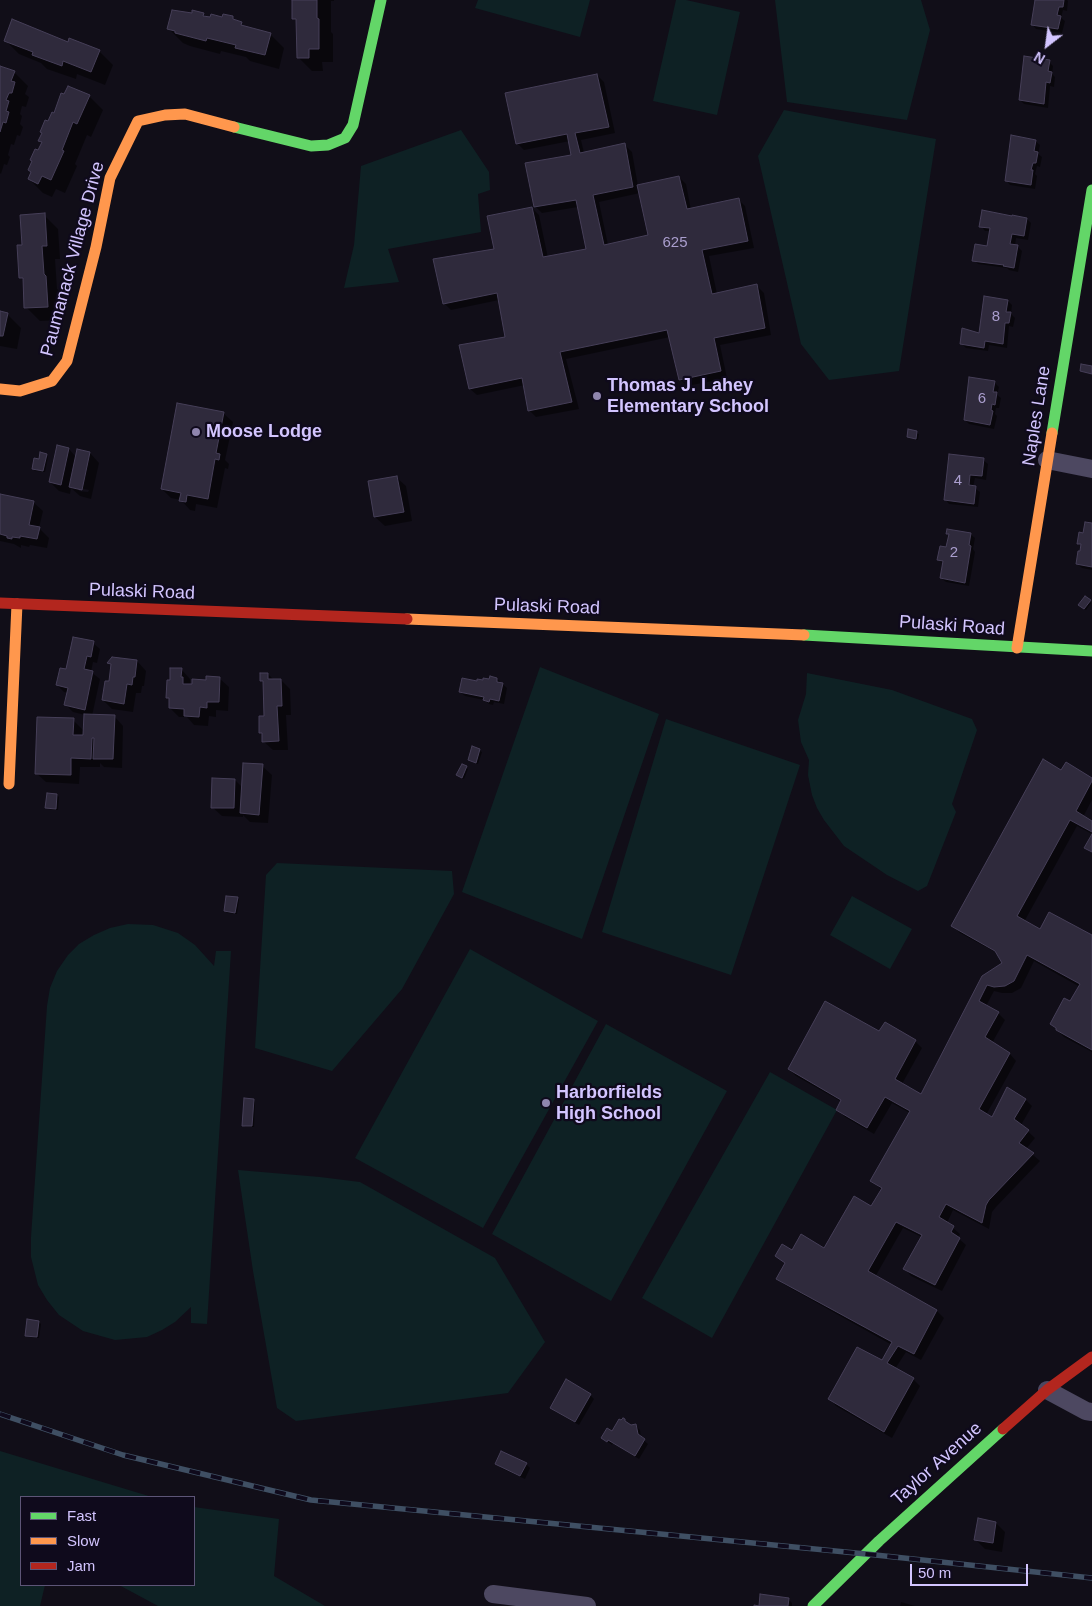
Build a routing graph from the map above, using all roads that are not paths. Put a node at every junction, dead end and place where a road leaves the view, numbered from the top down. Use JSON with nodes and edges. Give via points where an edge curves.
{"nodes":[{"id":1,"x":381,"y":0,"type":"edge"},
{"id":2,"x":1092,"y":190,"type":"edge"},
{"id":3,"x":0,"y":389,"type":"edge"},
{"id":4,"x":1047,"y":460,"type":"junction"},
{"id":5,"x":1092,"y":469,"type":"edge"},
{"id":6,"x":0,"y":602,"type":"edge"},
{"id":7,"x":17,"y":604,"type":"junction"},
{"id":8,"x":1017,"y":648,"type":"junction"},
{"id":9,"x":1092,"y":651,"type":"edge"},
{"id":10,"x":9,"y":784,"type":"dead end"},
{"id":11,"x":1092,"y":1357,"type":"edge"},
{"id":12,"x":1047,"y":1390,"type":"junction"},
{"id":13,"x":1092,"y":1412,"type":"edge"},
{"id":14,"x":493,"y":1594,"type":"dead end"},
{"id":15,"x":586,"y":1606,"type":"edge"},
{"id":16,"x":813,"y":1606,"type":"edge"}],
"edges":[{"from":1,"to":3,"type":"street","name":"Paumanack Village Drive","via":[[353,126],[345,138],[328,145],[311,146],[185,114],[138,121],[110,178],[68,361],[52,381],[20,391]]},
{"from":2,"to":4,"type":"street","name":"Naples Lane"},
{"from":4,"to":5,"type":"street"},
{"from":4,"to":8,"type":"street","name":"Naples Lane"},
{"from":6,"to":7,"type":"street","name":"Pulaski Road"},
{"from":7,"to":8,"type":"street","name":"Pulaski Road","via":[[850,636]]},
{"from":7,"to":10,"type":"street"},
{"from":8,"to":9,"type":"street","name":"Pulaski Road"},
{"from":11,"to":12,"type":"street","name":"Taylor Avenue"},
{"from":12,"to":13,"type":"street"},
{"from":12,"to":16,"type":"street","name":"Taylor Avenue","via":[[879,1540]]},
{"from":14,"to":15,"type":"street"}]}
